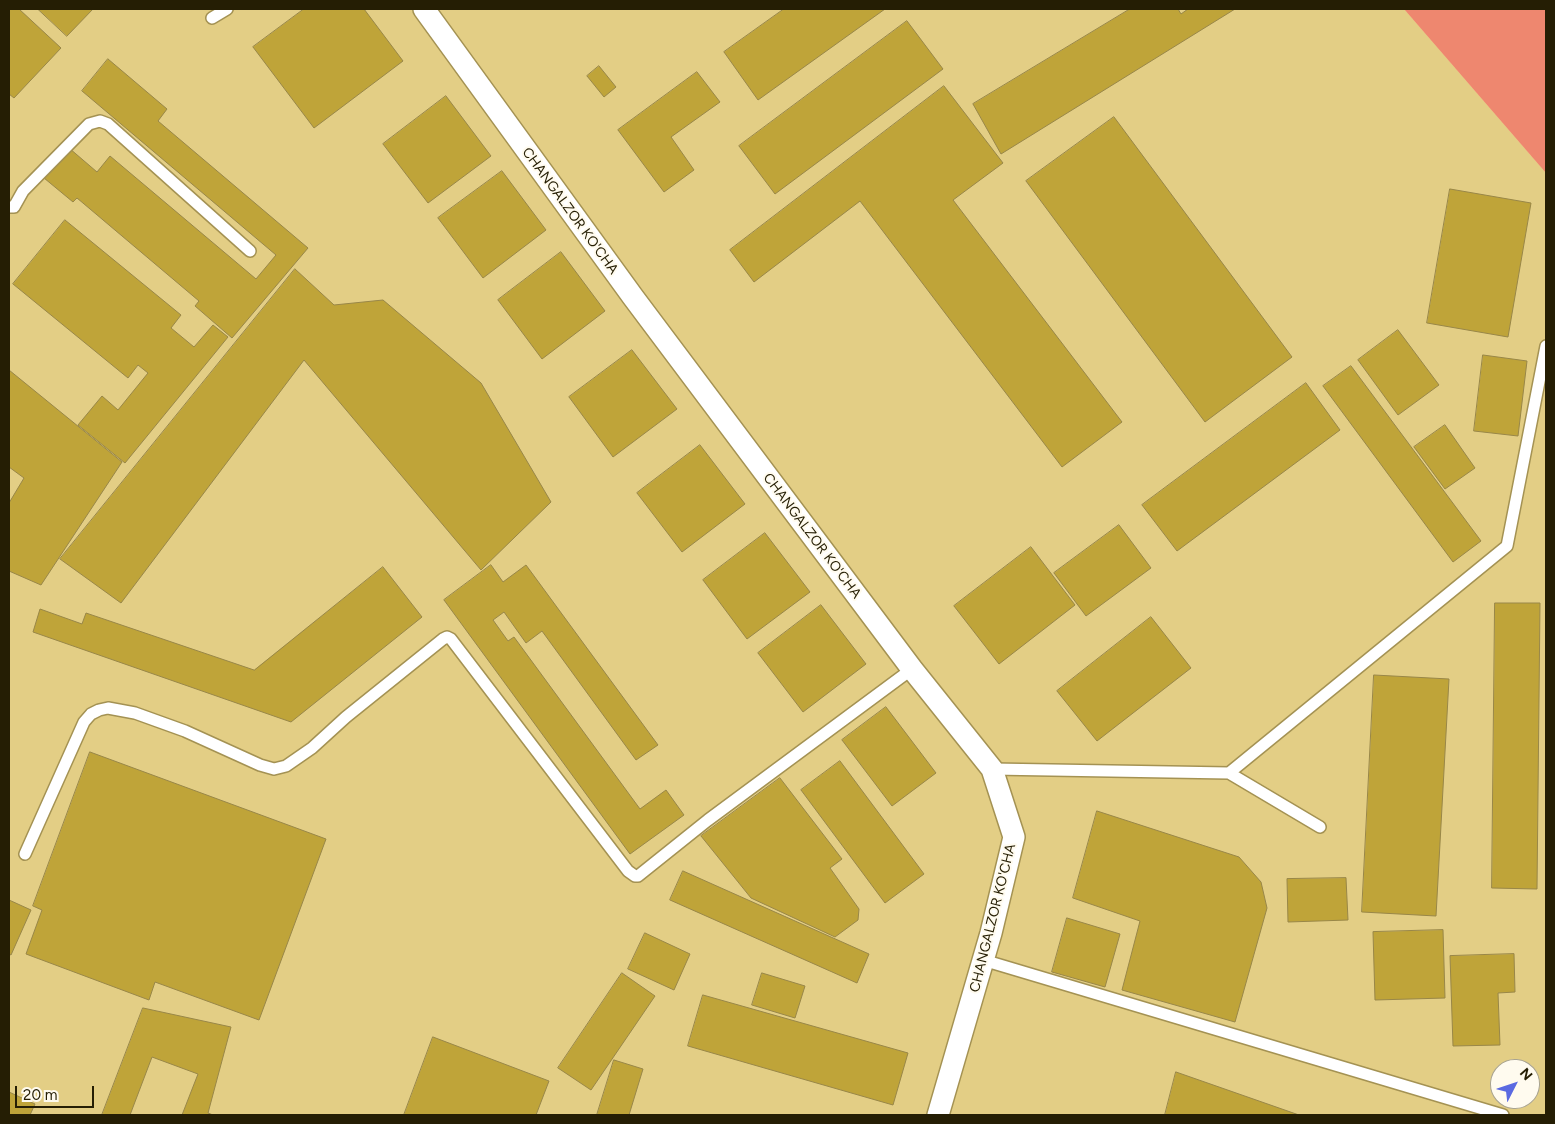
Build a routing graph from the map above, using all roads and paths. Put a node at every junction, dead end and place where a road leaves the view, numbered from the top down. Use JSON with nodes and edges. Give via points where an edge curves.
{"nodes":[{"id":1,"x":227,"y":9,"type":"edge"},
{"id":2,"x":424,"y":9,"type":"edge"},
{"id":3,"x":212,"y":18,"type":"dead end"},
{"id":4,"x":9,"y":207,"type":"edge"},
{"id":5,"x":250,"y":251,"type":"dead end"},
{"id":6,"x":1546,"y":346,"type":"edge"},
{"id":7,"x":912,"y":668,"type":"junction"},
{"id":8,"x":992,"y":769,"type":"junction"},
{"id":9,"x":1229,"y":773,"type":"junction"},
{"id":10,"x":1320,"y":827,"type":"dead end"},
{"id":11,"x":25,"y":854,"type":"dead end"},
{"id":12,"x":983,"y":960,"type":"junction"},
{"id":13,"x":938,"y":1115,"type":"edge"},
{"id":14,"x":1503,"y":1115,"type":"edge"}],
"edges":[{"from":1,"to":3,"type":"lane"},
{"from":2,"to":7,"type":"street","name":"CHANGALZOR KO'CHA","via":[[633,297]]},
{"from":4,"to":5,"type":"lane","via":[[14,207],[23,192],[89,124],[100,120]]},
{"from":6,"to":9,"type":"lane","via":[[1507,546]]},
{"from":7,"to":8,"type":"street","name":"CHANGALZOR KO'CHA"},
{"from":7,"to":11,"type":"lane","via":[[638,876],[628,871],[447,637],[312,748],[286,766],[274,769],[135,712],[108,708],[91,714],[84,722]]},
{"from":8,"to":9,"type":"lane"},
{"from":8,"to":12,"type":"street","name":"CHANGALZOR KO'CHA","via":[[1014,838]]},
{"from":9,"to":10,"type":"lane"},
{"from":12,"to":13,"type":"street","name":"CHANGALZOR KO'CHA"},
{"from":12,"to":14,"type":"lane"}]}
